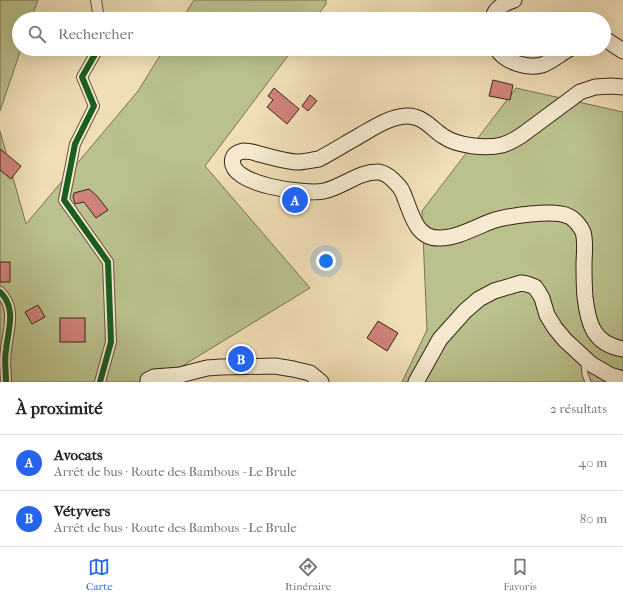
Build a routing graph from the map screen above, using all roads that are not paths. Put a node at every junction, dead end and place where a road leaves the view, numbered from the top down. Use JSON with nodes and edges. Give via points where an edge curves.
{"nodes":[{"id":1,"x":96,"y":0,"type":"edge"},
{"id":2,"x":514,"y":0,"type":"edge"},
{"id":3,"x":98,"y":12,"type":"edge"},
{"id":4,"x":494,"y":12,"type":"edge"},
{"id":5,"x":611,"y":43,"type":"edge"},
{"id":6,"x":623,"y":51,"type":"edge"},
{"id":7,"x":94,"y":56,"type":"edge"},
{"id":8,"x":504,"y":56,"type":"edge"},
{"id":9,"x":558,"y":56,"type":"edge"},
{"id":10,"x":623,"y":87,"type":"edge"},
{"id":11,"x":0,"y":292,"type":"edge"},
{"id":12,"x":623,"y":349,"type":"edge"},
{"id":13,"x":583,"y":357,"type":"junction"},
{"id":14,"x":623,"y":379,"type":"edge"},
{"id":15,"x":6,"y":382,"type":"edge"},
{"id":16,"x":100,"y":382,"type":"edge"},
{"id":17,"x":148,"y":382,"type":"edge"},
{"id":18,"x":321,"y":382,"type":"edge"},
{"id":19,"x":416,"y":382,"type":"edge"},
{"id":20,"x":588,"y":382,"type":"edge"}],
"edges":[{"from":1,"to":3,"type":"street"},
{"from":2,"to":4,"type":"main road","via":[[500,6]]},
{"from":5,"to":6,"type":"main road"},
{"from":7,"to":16,"type":"street","via":[[82,77],[94,106],[75,144],[64,200],[108,262],[111,342]]},
{"from":8,"to":9,"type":"main road","via":[[530,66],[541,65]]},
{"from":10,"to":12,"type":"main road","via":[[595,87],[580,92],[522,135],[503,145],[480,146],[452,141],[419,118],[405,116],[380,124],[318,159],[297,162],[243,151],[232,158],[238,174],[261,184],[294,191],[324,191],[368,173],[385,174],[402,190],[416,226],[432,238],[456,235],[494,221],[527,214],[555,213],[568,216],[583,232],[583,279],[587,314],[592,328],[607,344]]},
{"from":11,"to":15,"type":"street","via":[[7,302],[11,318],[5,352]]},
{"from":13,"to":14,"type":"main road","via":[[610,375]]},
{"from":13,"to":19,"type":"main road","via":[[555,328],[535,287],[521,283],[494,291],[465,311],[440,339]]},
{"from":13,"to":20,"type":"lane"},
{"from":17,"to":18,"type":"main road","via":[[154,377],[180,375],[207,368],[260,366],[275,366],[310,373]]}]}
